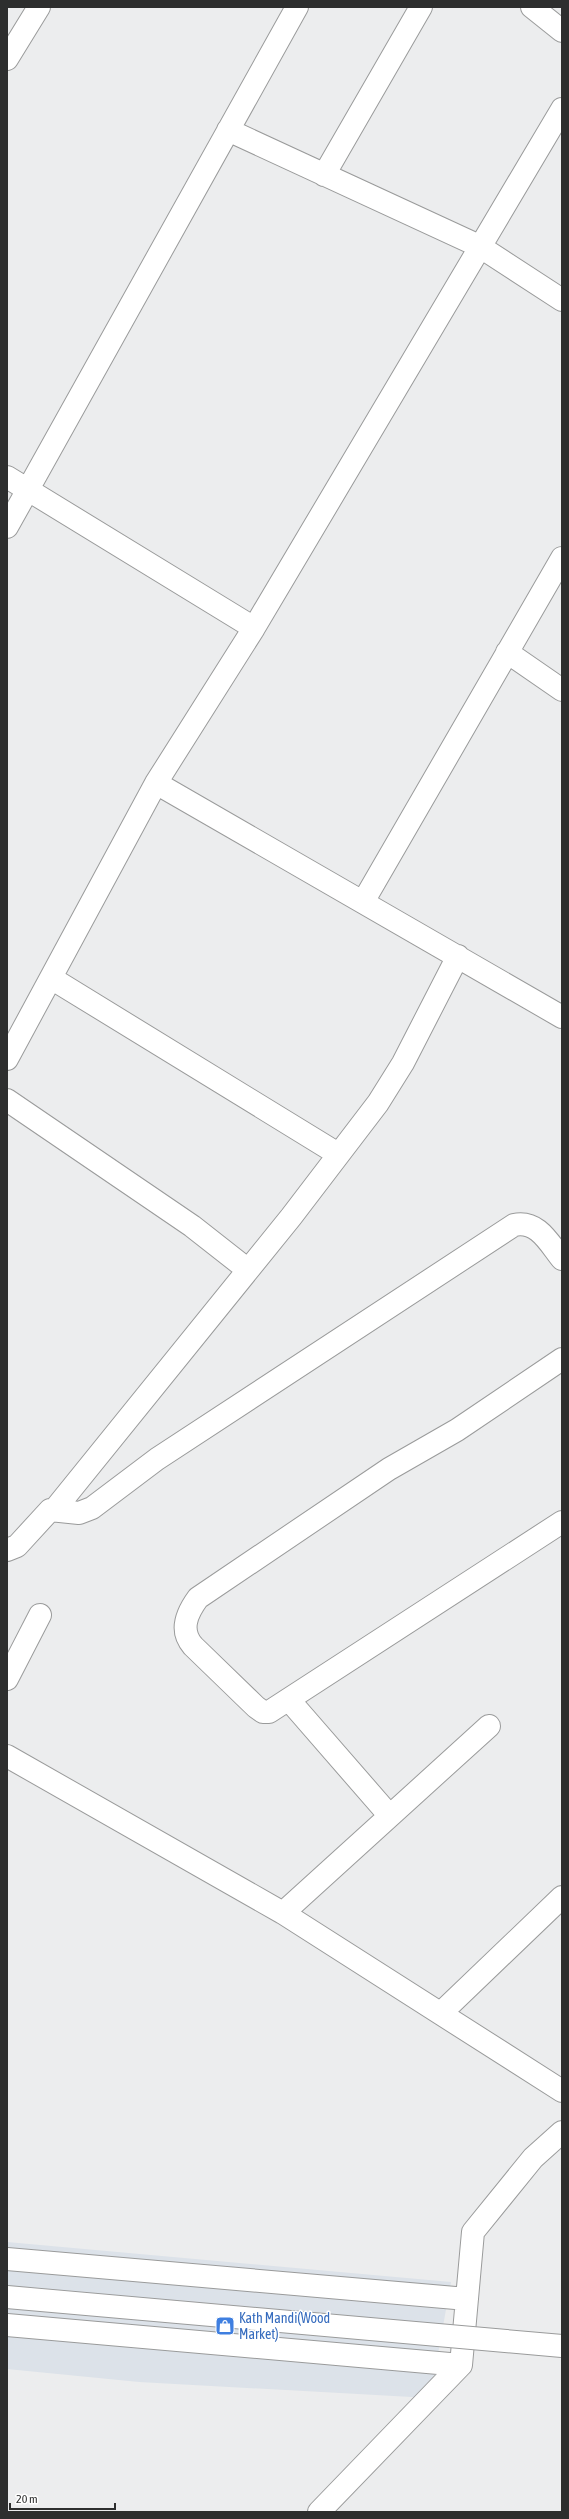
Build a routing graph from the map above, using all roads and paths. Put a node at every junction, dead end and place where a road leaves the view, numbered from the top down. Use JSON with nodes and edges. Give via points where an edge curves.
{"nodes":[{"id":1,"x":39,"y":7,"type":"edge"},
{"id":2,"x":296,"y":7,"type":"edge"},
{"id":3,"x":421,"y":7,"type":"edge"},
{"id":4,"x":532,"y":7,"type":"edge"},
{"id":5,"x":562,"y":31,"type":"edge"},
{"id":6,"x":7,"y":59,"type":"edge"},
{"id":7,"x":562,"y":109,"type":"edge"},
{"id":8,"x":228,"y":130,"type":"junction"},
{"id":9,"x":324,"y":175,"type":"junction"},
{"id":10,"x":479,"y":246,"type":"junction"},
{"id":11,"x":562,"y":300,"type":"edge"},
{"id":12,"x":7,"y":477,"type":"edge"},
{"id":13,"x":28,"y":490,"type":"junction"},
{"id":14,"x":7,"y":527,"type":"edge"},
{"id":15,"x":562,"y":558,"type":"edge"},
{"id":16,"x":254,"y":628,"type":"junction"},
{"id":17,"x":508,"y":652,"type":"junction"},
{"id":18,"x":562,"y":690,"type":"edge"},
{"id":19,"x":156,"y":783,"type":"junction"},
{"id":20,"x":363,"y":902,"type":"junction"},
{"id":21,"x":458,"y":956,"type":"junction"},
{"id":22,"x":51,"y":978,"type":"junction"},
{"id":23,"x":562,"y":1017,"type":"edge"},
{"id":24,"x":7,"y":1059,"type":"edge"},
{"id":25,"x":7,"y":1100,"type":"edge"},
{"id":26,"x":338,"y":1154,"type":"junction"},
{"id":27,"x":562,"y":1259,"type":"edge"},
{"id":28,"x":248,"y":1270,"type":"junction"},
{"id":29,"x":562,"y":1359,"type":"edge"},
{"id":30,"x":55,"y":1510,"type":"junction"},
{"id":31,"x":562,"y":1522,"type":"edge"},
{"id":32,"x":7,"y":1550,"type":"edge"},
{"id":33,"x":40,"y":1615,"type":"dead end"},
{"id":34,"x":7,"y":1680,"type":"edge"},
{"id":35,"x":289,"y":1700,"type":"junction"},
{"id":36,"x":489,"y":1726,"type":"dead end"},
{"id":37,"x":7,"y":1756,"type":"edge"},
{"id":38,"x":389,"y":1815,"type":"junction"},
{"id":39,"x":562,"y":1897,"type":"edge"},
{"id":40,"x":283,"y":1913,"type":"junction"},
{"id":41,"x":441,"y":2013,"type":"junction"},
{"id":42,"x":562,"y":2091,"type":"edge"},
{"id":43,"x":562,"y":2132,"type":"edge"},
{"id":44,"x":7,"y":2259,"type":"edge"},
{"id":45,"x":7,"y":2297,"type":"edge"},
{"id":46,"x":467,"y":2299,"type":"junction"},
{"id":47,"x":7,"y":2325,"type":"edge"},
{"id":48,"x":562,"y":2346,"type":"edge"},
{"id":49,"x":461,"y":2365,"type":"junction"},
{"id":50,"x":318,"y":2512,"type":"edge"}],
"edges":[{"from":1,"to":6,"type":"main road"},
{"from":2,"to":8,"type":"main road"},
{"from":3,"to":9,"type":"main road"},
{"from":4,"to":5,"type":"main road"},
{"from":7,"to":10,"type":"main road"},
{"from":8,"to":9,"type":"main road"},
{"from":8,"to":13,"type":"main road"},
{"from":9,"to":10,"type":"main road"},
{"from":10,"to":11,"type":"main road"},
{"from":10,"to":16,"type":"main road"},
{"from":12,"to":13,"type":"main road"},
{"from":13,"to":14,"type":"main road"},
{"from":13,"to":16,"type":"main road"},
{"from":15,"to":17,"type":"main road"},
{"from":16,"to":19,"type":"main road"},
{"from":17,"to":18,"type":"main road"},
{"from":17,"to":20,"type":"main road"},
{"from":19,"to":20,"type":"main road"},
{"from":19,"to":22,"type":"main road"},
{"from":20,"to":21,"type":"main road"},
{"from":21,"to":23,"type":"main road"},
{"from":21,"to":26,"type":"main road","via":[[392,1083]]},
{"from":22,"to":24,"type":"main road"},
{"from":22,"to":26,"type":"main road"},
{"from":25,"to":28,"type":"main road","via":[[192,1226]]},
{"from":26,"to":28,"type":"main road"},
{"from":27,"to":30,"type":"main road","via":[[536,1228],[527,1223],[514,1225],[163,1455],[92,1508],[79,1514]]},
{"from":28,"to":30,"type":"main road"},
{"from":29,"to":35,"type":"main road","via":[[457,1430],[389,1469],[198,1598],[188,1610],[185,1621],[186,1635],[193,1646],[260,1710],[271,1711]]},
{"from":30,"to":32,"type":"main road","via":[[45,1514],[16,1546]]},
{"from":31,"to":35,"type":"main road"},
{"from":33,"to":34,"type":"main road"},
{"from":35,"to":38,"type":"main road"},
{"from":36,"to":38,"type":"main road"},
{"from":37,"to":40,"type":"main road"},
{"from":38,"to":40,"type":"main road"},
{"from":39,"to":41,"type":"main road"},
{"from":40,"to":41,"type":"main road"},
{"from":41,"to":42,"type":"main road"},
{"from":43,"to":46,"type":"main road","via":[[534,2158],[473,2232]]},
{"from":44,"to":46,"type":"main road"},
{"from":45,"to":48,"type":"main road","bridge":true},
{"from":46,"to":49,"type":"main road"},
{"from":47,"to":49,"type":"main road"},
{"from":49,"to":50,"type":"main road"}]}
